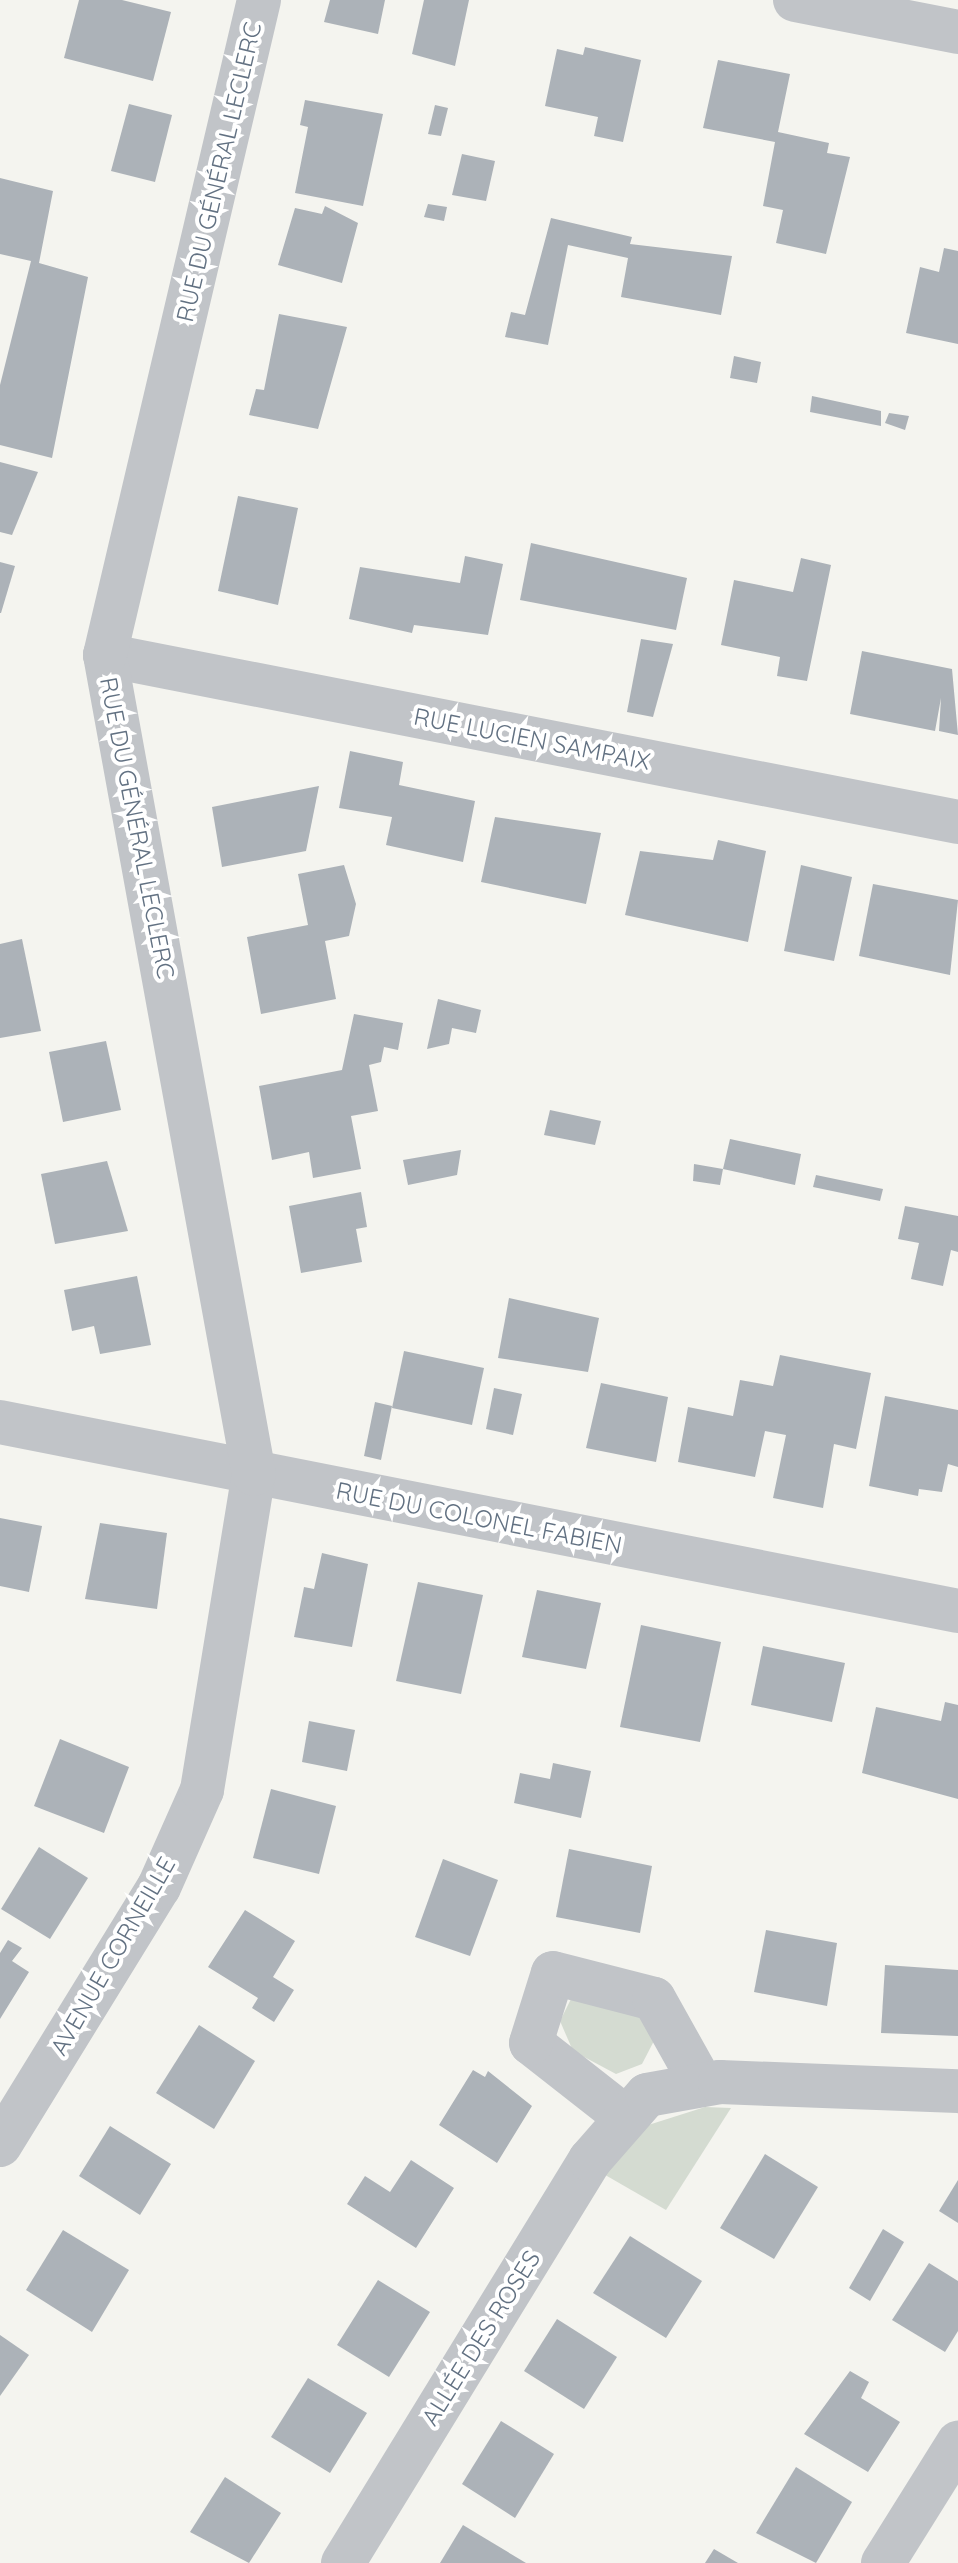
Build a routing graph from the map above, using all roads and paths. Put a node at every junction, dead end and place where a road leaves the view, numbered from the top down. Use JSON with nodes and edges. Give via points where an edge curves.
{"nodes":[{"id":1,"x":259,"y":0,"type":"edge"},
{"id":2,"x":795,"y":0,"type":"edge"},
{"id":3,"x":958,"y":32,"type":"edge"},
{"id":4,"x":105,"y":655,"type":"junction"},
{"id":5,"x":958,"y":822,"type":"edge"},
{"id":6,"x":0,"y":1422,"type":"edge"},
{"id":7,"x":254,"y":1474,"type":"junction"},
{"id":8,"x":958,"y":1611,"type":"edge"},
{"id":9,"x":702,"y":2085,"type":"junction"},
{"id":10,"x":958,"y":2091,"type":"edge"},
{"id":11,"x":624,"y":2116,"type":"junction"},
{"id":12,"x":0,"y":2145,"type":"edge"},
{"id":13,"x":958,"y":2443,"type":"edge"},
{"id":14,"x":343,"y":2563,"type":"edge"},
{"id":15,"x":883,"y":2563,"type":"edge"}],
"edges":[{"from":1,"to":4,"type":"street","name":"RUE DU GÉNÉRAL LECLERC"},
{"from":2,"to":3,"type":"street"},
{"from":4,"to":5,"type":"street","name":"RUE LUCIEN SAMPAIX"},
{"from":4,"to":7,"type":"street","name":"RUE DU GÉNÉRAL LECLERC"},
{"from":6,"to":7,"type":"street","name":"RUE DU COLONEL FABIEN"},
{"from":7,"to":8,"type":"street","name":"RUE DU COLONEL FABIEN"},
{"from":7,"to":12,"type":"street","name":"AVENUE CORNEILLE","via":[[202,1790],[159,1887]]},
{"from":9,"to":10,"type":"street","name":"ALLÉE DES ROSES"},
{"from":9,"to":11,"type":"street","name":"ALLÉE DES ROSES","via":[[647,2095]]},
{"from":9,"to":11,"type":"street","via":[[654,1999],[553,1973],[531,2043]]},
{"from":11,"to":14,"type":"street","name":"ALLÉE DES ROSES"},
{"from":13,"to":15,"type":"street"}]}
